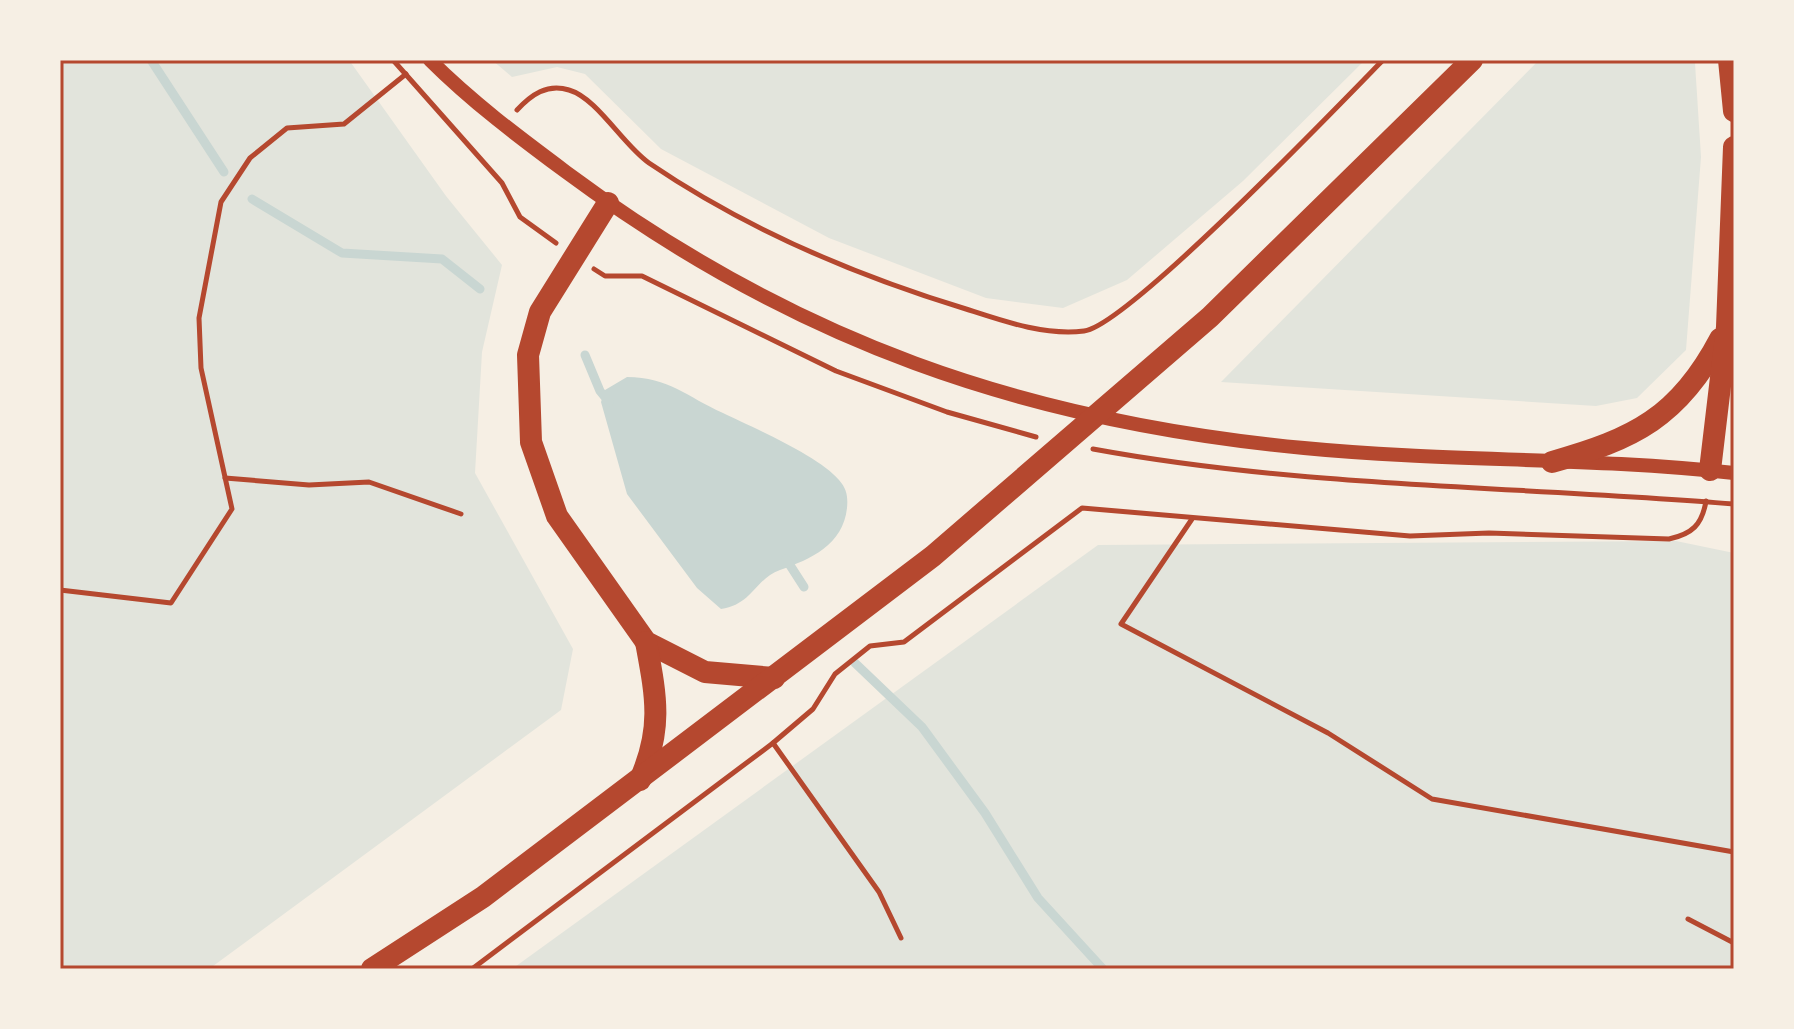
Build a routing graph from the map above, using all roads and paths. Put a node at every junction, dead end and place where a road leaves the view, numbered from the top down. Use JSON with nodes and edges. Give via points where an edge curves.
{"nodes":[{"id":1,"x":393,"y":60,"type":"edge"},
{"id":2,"x":430,"y":60,"type":"edge"},
{"id":3,"x":1383,"y":60,"type":"edge"},
{"id":4,"x":1472,"y":60,"type":"edge"},
{"id":5,"x":1727,"y":66,"type":"edge"},
{"id":6,"x":406,"y":74,"type":"junction"},
{"id":7,"x":1734,"y":111,"type":"edge"},
{"id":8,"x":503,"y":125,"type":"junction"},
{"id":9,"x":1734,"y":147,"type":"edge"},
{"id":10,"x":608,"y":203,"type":"junction"},
{"id":11,"x":573,"y":256,"type":"junction"},
{"id":12,"x":1727,"y":327,"type":"junction"},
{"id":13,"x":1734,"y":360,"type":"edge"},
{"id":14,"x":947,"y":412,"type":"dead end"},
{"id":15,"x":1156,"y":461,"type":"dead end"},
{"id":16,"x":1552,"y":462,"type":"junction"},
{"id":17,"x":1710,"y":470,"type":"junction"},
{"id":18,"x":1734,"y":473,"type":"edge"},
{"id":19,"x":225,"y":478,"type":"junction"},
{"id":20,"x":1705,"y":501,"type":"junction"},
{"id":21,"x":1734,"y":504,"type":"edge"},
{"id":22,"x":461,"y":514,"type":"dead end"},
{"id":23,"x":1192,"y":519,"type":"junction"},
{"id":24,"x":60,"y":590,"type":"edge"},
{"id":25,"x":646,"y":642,"type":"junction"},
{"id":26,"x":774,"y":678,"type":"junction"},
{"id":27,"x":773,"y":743,"type":"junction"},
{"id":28,"x":640,"y":780,"type":"junction"},
{"id":29,"x":1734,"y":852,"type":"edge"},
{"id":30,"x":1688,"y":919,"type":"dead end"},
{"id":31,"x":901,"y":938,"type":"dead end"},
{"id":32,"x":1734,"y":943,"type":"edge"},
{"id":33,"x":372,"y":969,"type":"edge"},
{"id":34,"x":472,"y":969,"type":"edge"}],
"edges":[{"from":1,"to":6,"type":"path"},
{"from":2,"to":8,"type":"street"},
{"from":3,"to":8,"type":"path","via":[[1206,235],[1122,312],[1088,331],[1052,332],[992,317],[908,292],[803,250],[645,160],[572,90],[539,91]]},
{"from":4,"to":26,"type":"highway","via":[[1210,317],[933,556]]},
{"from":5,"to":7,"type":"highway"},
{"from":6,"to":11,"type":"path","via":[[502,183],[520,217]]},
{"from":6,"to":19,"type":"path","via":[[344,124],[287,128],[250,158],[221,202],[199,318],[201,368]]},
{"from":8,"to":10,"type":"street"},
{"from":9,"to":12,"type":"highway"},
{"from":10,"to":11,"type":"highway"},
{"from":10,"to":16,"type":"street","via":[[749,291],[902,362],[991,390],[1183,433],[1304,448]]},
{"from":11,"to":14,"type":"path","via":[[605,276],[642,276],[665,285],[836,371]]},
{"from":11,"to":25,"type":"highway","via":[[540,312],[528,355],[531,442],[557,516]]},
{"from":12,"to":13,"type":"highway"},
{"from":12,"to":16,"type":"highway","via":[[1696,381],[1661,418],[1625,439]]},
{"from":12,"to":17,"type":"highway"},
{"from":15,"to":20,"type":"path","via":[[1344,482]]},
{"from":16,"to":17,"type":"street"},
{"from":17,"to":18,"type":"street"},
{"from":19,"to":22,"type":"path","via":[[309,485],[369,482]]},
{"from":19,"to":24,"type":"path","via":[[232,509],[171,603]]},
{"from":20,"to":21,"type":"path"},
{"from":20,"to":23,"type":"path","via":[[1697,527],[1669,539],[1410,536]]},
{"from":23,"to":27,"type":"path","via":[[1082,508],[904,642],[870,646],[835,674],[813,709]]},
{"from":23,"to":29,"type":"path","via":[[1121,624],[1328,733],[1432,799]]},
{"from":25,"to":26,"type":"highway","via":[[705,672]]},
{"from":25,"to":28,"type":"highway","via":[[657,698],[657,732]]},
{"from":26,"to":28,"type":"highway"},
{"from":27,"to":31,"type":"path","via":[[879,892]]},
{"from":27,"to":34,"type":"path"},
{"from":28,"to":33,"type":"highway","via":[[483,897]]},
{"from":30,"to":32,"type":"path"}]}
